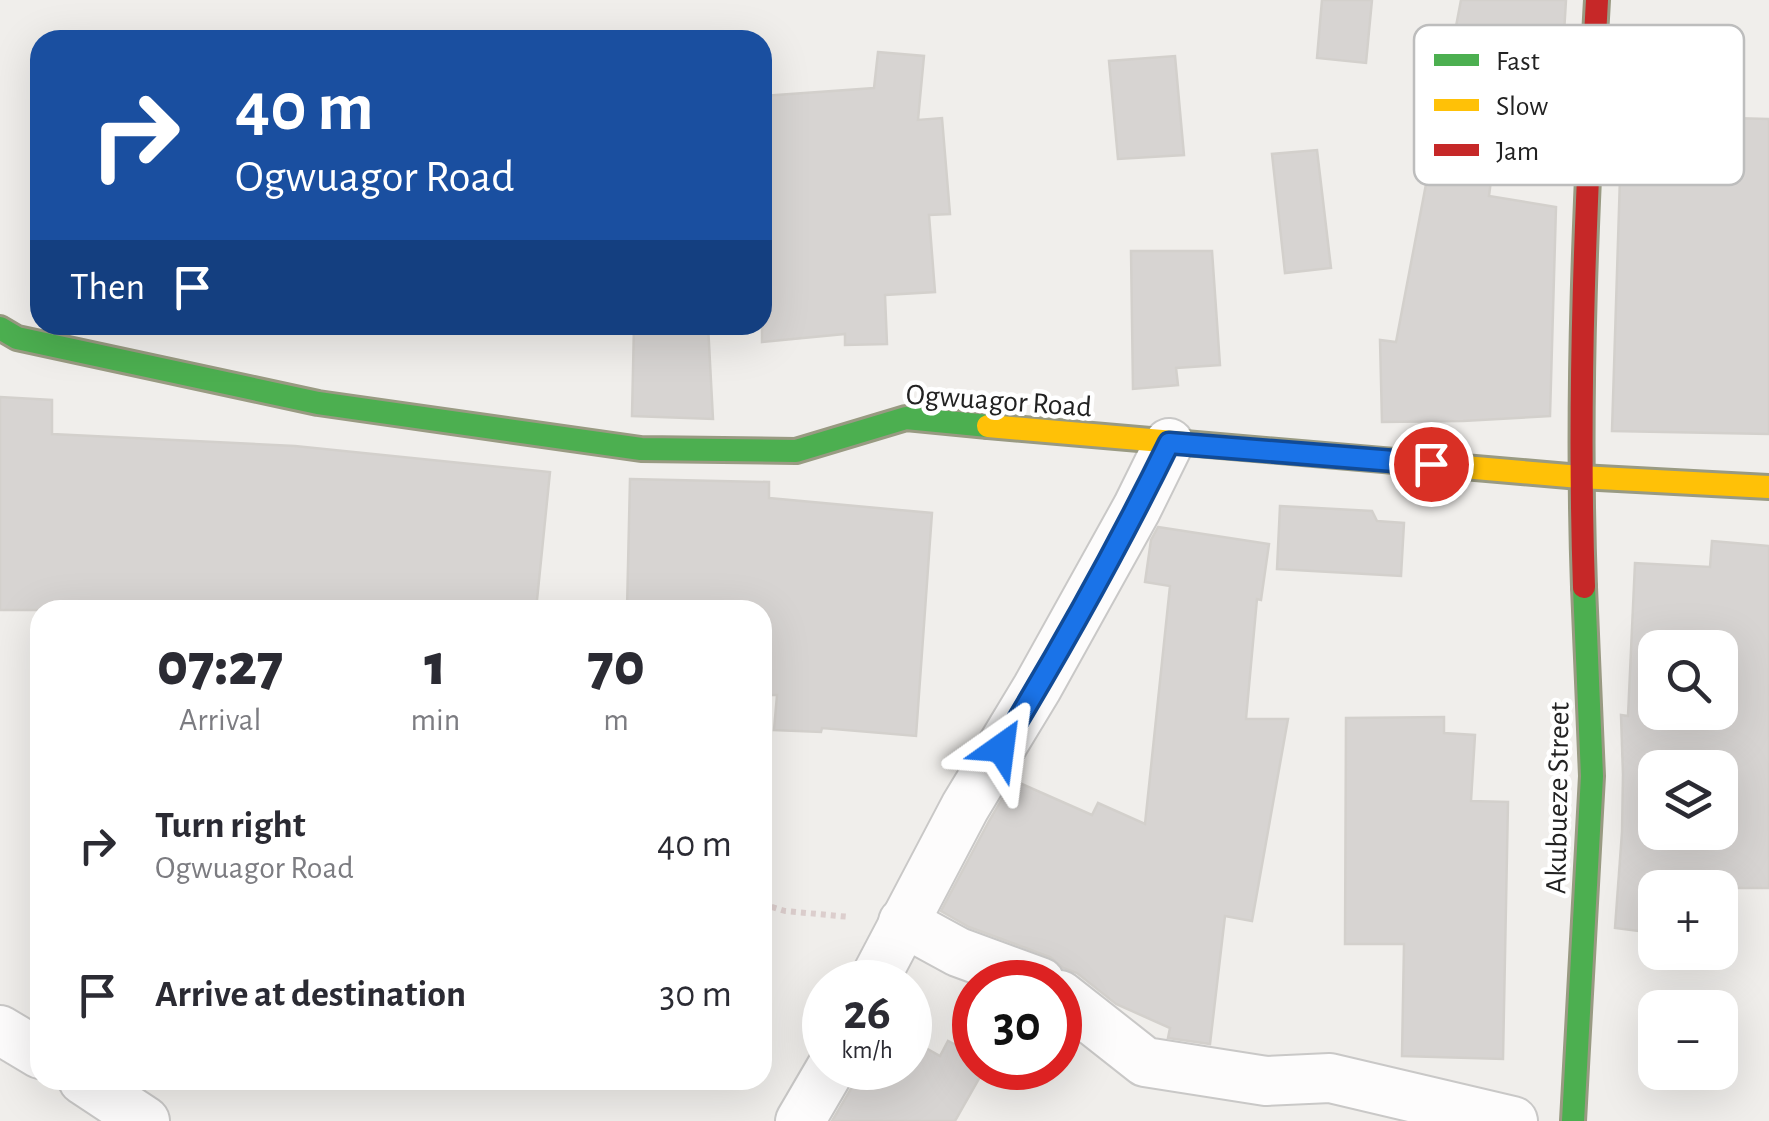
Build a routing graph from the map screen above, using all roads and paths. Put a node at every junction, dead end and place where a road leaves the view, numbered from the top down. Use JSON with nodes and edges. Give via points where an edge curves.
{"nodes":[{"id":1,"x":1597,"y":0,"type":"edge"},
{"id":2,"x":1596,"y":25,"type":"edge"},
{"id":3,"x":1587,"y":185,"type":"edge"},
{"id":4,"x":0,"y":328,"type":"edge"},
{"id":5,"x":1169,"y":443,"type":"junction"},
{"id":6,"x":1580,"y":477,"type":"junction"},
{"id":7,"x":1769,"y":487,"type":"edge"},
{"id":8,"x":772,"y":907,"type":"edge"},
{"id":9,"x":904,"y":922,"type":"junction"},
{"id":10,"x":884,"y":960,"type":"edge"},
{"id":11,"x":980,"y":960,"type":"edge"},
{"id":12,"x":1082,"y":1012,"type":"edge"},
{"id":13,"x":0,"y":1030,"type":"edge"},
{"id":14,"x":30,"y":1048,"type":"edge"},
{"id":15,"x":99,"y":1090,"type":"edge"},
{"id":16,"x":818,"y":1090,"type":"edge"},
{"id":17,"x":145,"y":1121,"type":"edge"},
{"id":18,"x":800,"y":1121,"type":"edge"},
{"id":19,"x":1512,"y":1121,"type":"edge"},
{"id":20,"x":1573,"y":1121,"type":"edge"}],
"edges":[{"from":1,"to":2,"type":"street","name":"Akubueze Street"},
{"from":3,"to":6,"type":"street","name":"Akubueze Street"},
{"from":4,"to":5,"type":"street","name":"Ogwuagor Road","via":[[17,338],[318,403],[641,449],[796,451],[906,418]]},
{"from":5,"to":6,"type":"street","name":"Ogwuagor Road"},
{"from":5,"to":9,"type":"street"},
{"from":6,"to":7,"type":"street","name":"Ogwuagor Road"},
{"from":6,"to":20,"type":"street","name":"Akubueze Street","via":[[1592,776]]},
{"from":8,"to":9,"type":"path"},
{"from":9,"to":10,"type":"street"},
{"from":9,"to":11,"type":"street"},
{"from":12,"to":19,"type":"street","via":[[1145,1062],[1266,1081],[1330,1078]]},
{"from":13,"to":14,"type":"street"},
{"from":15,"to":17,"type":"street"},
{"from":16,"to":18,"type":"street"}]}
